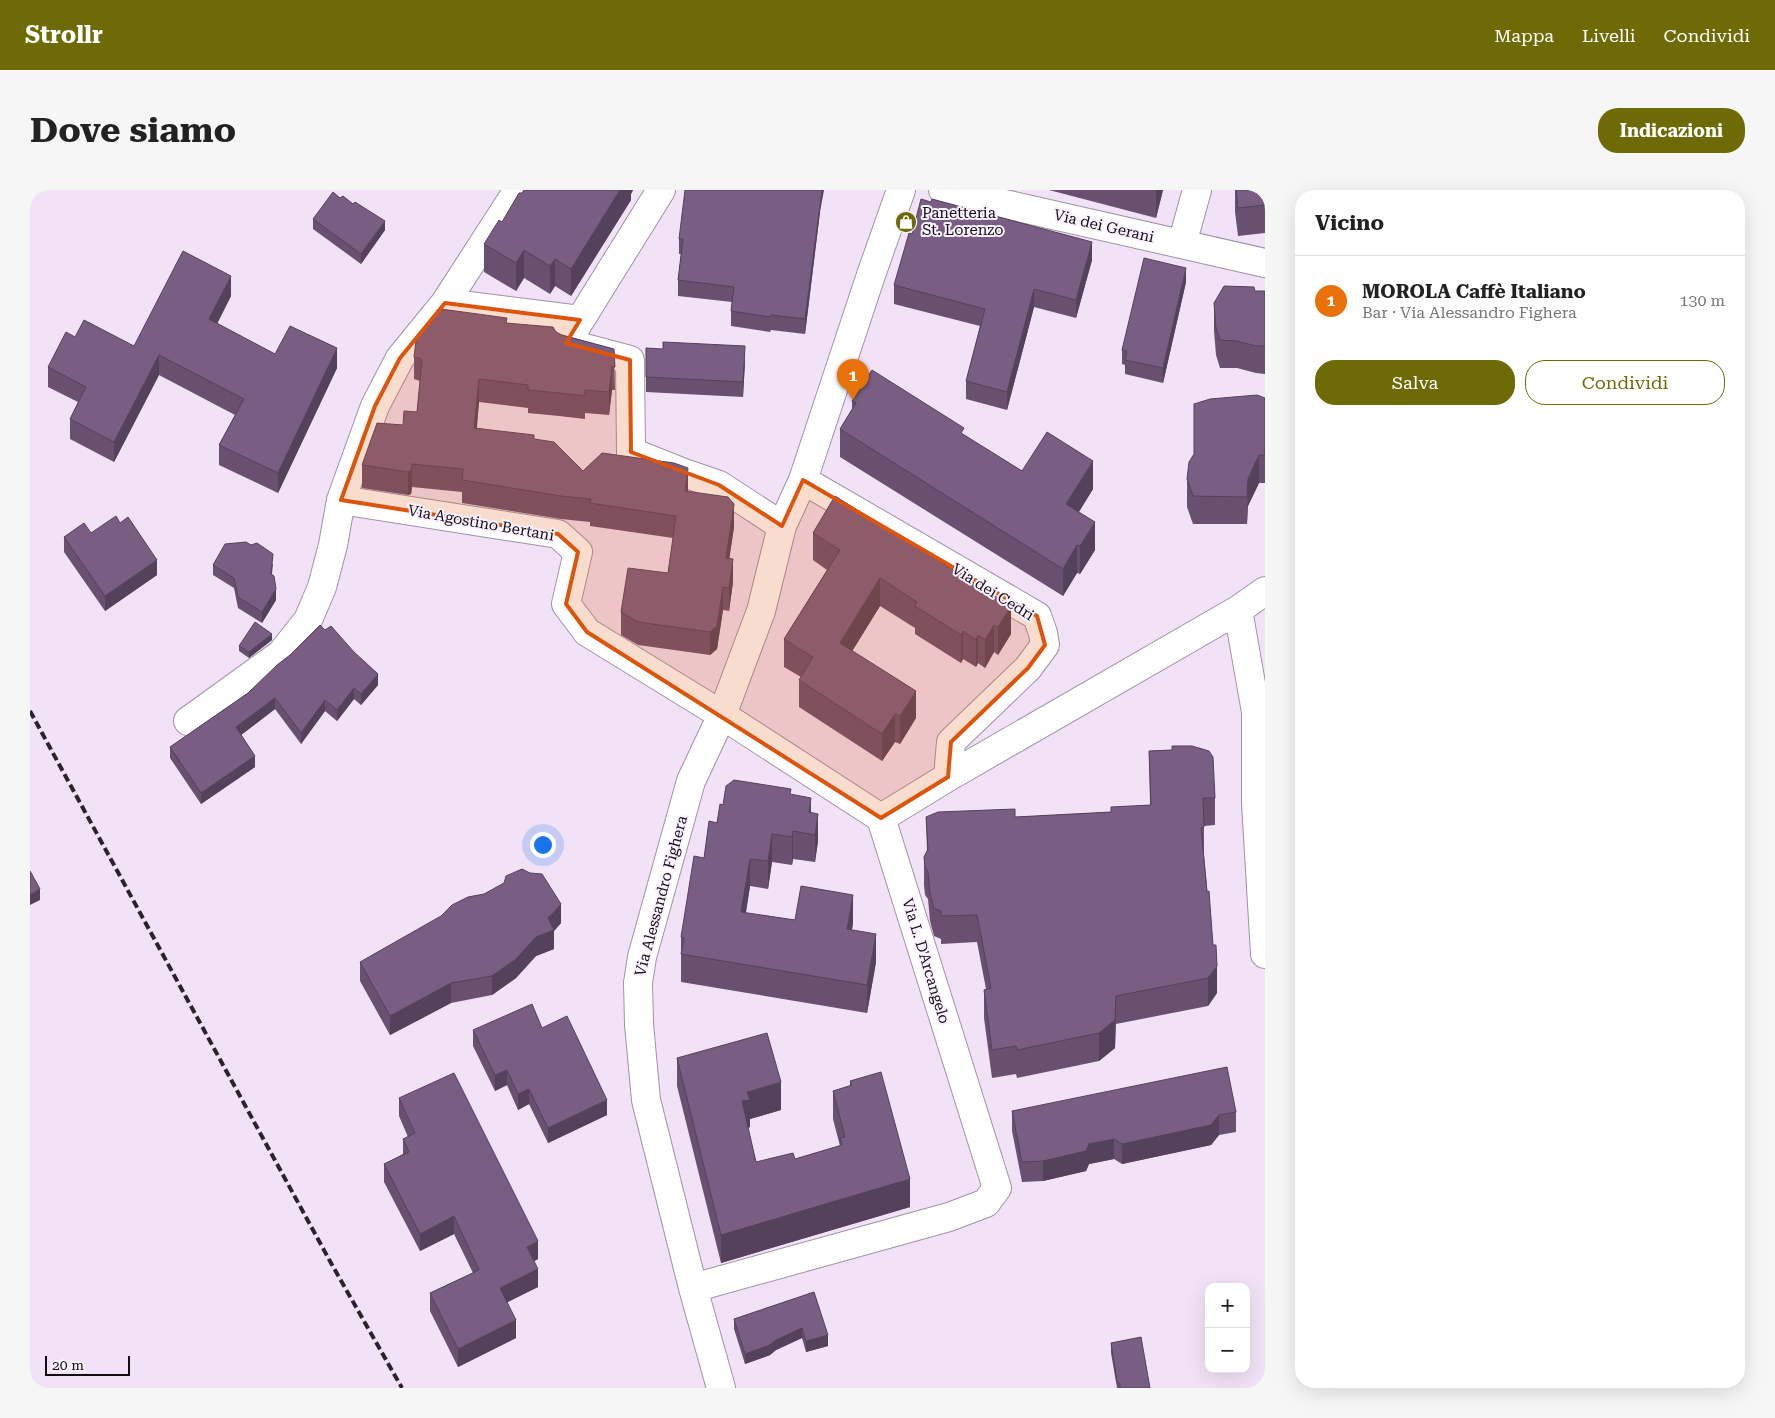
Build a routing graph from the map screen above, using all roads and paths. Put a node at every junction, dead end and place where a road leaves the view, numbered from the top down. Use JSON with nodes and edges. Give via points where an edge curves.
{"nodes":[{"id":1,"x":518,"y":190,"type":"edge"},
{"id":2,"x":660,"y":190,"type":"edge"},
{"id":3,"x":901,"y":190,"type":"edge"},
{"id":4,"x":943,"y":190,"type":"edge"},
{"id":5,"x":1197,"y":190,"type":"edge"},
{"id":6,"x":1182,"y":244,"type":"junction"},
{"id":7,"x":1265,"y":263,"type":"edge"},
{"id":8,"x":444,"y":303,"type":"junction"},
{"id":9,"x":580,"y":320,"type":"junction"},
{"id":10,"x":803,"y":480,"type":"junction"},
{"id":11,"x":341,"y":500,"type":"junction"},
{"id":12,"x":782,"y":526,"type":"junction"},
{"id":13,"x":1265,"y":591,"type":"edge"},
{"id":14,"x":1238,"y":610,"type":"junction"},
{"id":15,"x":722,"y":716,"type":"junction"},
{"id":16,"x":188,"y":721,"type":"dead end"},
{"id":17,"x":948,"y":777,"type":"junction"},
{"id":18,"x":881,"y":818,"type":"junction"},
{"id":19,"x":1265,"y":954,"type":"edge"},
{"id":20,"x":693,"y":1288,"type":"junction"},
{"id":21,"x":721,"y":1388,"type":"edge"}],
"edges":[{"from":1,"to":8,"type":"street"},
{"from":2,"to":9,"type":"street"},
{"from":3,"to":10,"type":"street","name":"Via Alessandro Fighera"},
{"from":4,"to":6,"type":"street","name":"Via dei Gerani"},
{"from":5,"to":6,"type":"street"},
{"from":6,"to":7,"type":"street","name":"Via dei Gerani"},
{"from":8,"to":9,"type":"street"},
{"from":8,"to":11,"type":"street","via":[[400,358],[375,406]]},
{"from":9,"to":12,"type":"street","via":[[566,343],[630,360],[631,452],[719,485]]},
{"from":10,"to":12,"type":"street","name":"Via Alessandro Fighera"},
{"from":10,"to":17,"type":"street","name":"Via dei Cedri","via":[[1037,616],[1045,645],[1028,668],[951,742]]},
{"from":11,"to":15,"type":"street","name":"Via Agostino Bertani","via":[[558,534],[578,552],[566,604],[588,632]]},
{"from":11,"to":16,"type":"street","via":[[322,587],[308,620],[281,654]]},
{"from":12,"to":15,"type":"street","name":"Via Alessandro Fighera","via":[[760,611]]},
{"from":13,"to":14,"type":"street"},
{"from":14,"to":17,"type":"street"},
{"from":14,"to":19,"type":"street","via":[[1256,712],[1256,803]]},
{"from":15,"to":18,"type":"street"},
{"from":15,"to":20,"type":"street","name":"Via Alessandro Fighera","via":[[691,781],[638,983],[638,1024],[646,1100]]},
{"from":17,"to":18,"type":"street"},
{"from":18,"to":20,"type":"street","name":"Via L. D'Arcangelo","via":[[997,1188],[986,1203],[949,1216]]},
{"from":20,"to":21,"type":"street","name":"Via Alessandro Fighera"}]}
